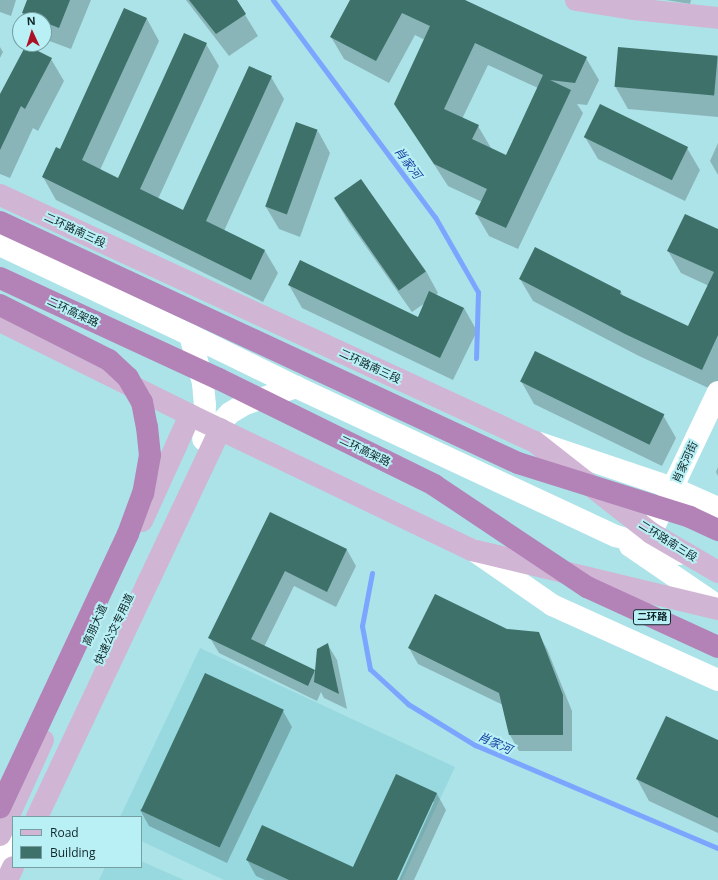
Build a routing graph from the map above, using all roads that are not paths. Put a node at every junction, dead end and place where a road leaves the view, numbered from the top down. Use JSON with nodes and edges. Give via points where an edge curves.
{"nodes":[{"id":1,"x":576,"y":0,"type":"edge"},
{"id":2,"x":718,"y":18,"type":"edge"},
{"id":3,"x":0,"y":195,"type":"edge"},
{"id":4,"x":0,"y":222,"type":"edge"},
{"id":5,"x":0,"y":246,"type":"edge"},
{"id":6,"x":0,"y":278,"type":"edge"},
{"id":7,"x":0,"y":305,"type":"edge"},
{"id":8,"x":0,"y":321,"type":"edge"},
{"id":9,"x":190,"y":335,"type":"junction"},
{"id":10,"x":296,"y":387,"type":"junction"},
{"id":11,"x":718,"y":392,"type":"edge"},
{"id":12,"x":190,"y":415,"type":"junction"},
{"id":13,"x":212,"y":435,"type":"junction"},
{"id":14,"x":535,"y":442,"type":"junction"},
{"id":15,"x":673,"y":488,"type":"junction"},
{"id":16,"x":718,"y":508,"type":"edge"},
{"id":17,"x":718,"y":530,"type":"edge"},
{"id":18,"x":651,"y":533,"type":"junction"},
{"id":19,"x":616,"y":536,"type":"junction"},
{"id":20,"x":472,"y":550,"type":"junction"},
{"id":21,"x":718,"y":565,"type":"edge"},
{"id":22,"x":718,"y":572,"type":"edge"},
{"id":23,"x":718,"y":607,"type":"edge"},
{"id":24,"x":718,"y":647,"type":"edge"},
{"id":25,"x":718,"y":680,"type":"edge"},
{"id":26,"x":0,"y":807,"type":"edge"},
{"id":27,"x":26,"y":816,"type":"edge"},
{"id":28,"x":37,"y":816,"type":"edge"},
{"id":29,"x":0,"y":836,"type":"edge"},
{"id":30,"x":12,"y":846,"type":"edge"},
{"id":31,"x":13,"y":868,"type":"edge"},
{"id":32,"x":0,"y":872,"type":"edge"},
{"id":33,"x":7,"y":880,"type":"edge"}],
"edges":[{"from":1,"to":2,"type":"main road"},
{"from":3,"to":14,"type":"main road","name":"二环路南三段"},
{"from":4,"to":17,"type":"highway","via":[[518,463],[690,517]]},
{"from":5,"to":9,"type":"street"},
{"from":6,"to":24,"type":"highway","name":"二环高架路","number":"二环路","via":[[220,379],[434,485],[587,587]]},
{"from":7,"to":26,"type":"highway","via":[[109,360],[128,378],[142,402],[150,455],[143,493],[128,534]]},
{"from":8,"to":12,"type":"main road"},
{"from":9,"to":10,"type":"street"},
{"from":9,"to":13,"type":"street","via":[[203,383]]},
{"from":10,"to":13,"type":"street","via":[[245,404],[230,413]]},
{"from":10,"to":19,"type":"street"},
{"from":11,"to":15,"type":"street","name":"肖家河街"},
{"from":12,"to":13,"type":"main road"},
{"from":12,"to":29,"type":"main road","name":"高朋大道"},
{"from":13,"to":20,"type":"main road"},
{"from":13,"to":27,"type":"street","name":"快速公交专用道"},
{"from":13,"to":28,"type":"main road"},
{"from":14,"to":15,"type":"street"},
{"from":14,"to":18,"type":"main road","name":"二环路南三段"},
{"from":15,"to":16,"type":"street"},
{"from":15,"to":18,"type":"street","name":"肖家河街"},
{"from":18,"to":22,"type":"main road","name":"二环路南三段"},
{"from":19,"to":21,"type":"street"},
{"from":19,"to":23,"type":"street"},
{"from":20,"to":23,"type":"main road"},
{"from":20,"to":25,"type":"street","via":[[552,605]]},
{"from":30,"to":32,"type":"street"},
{"from":31,"to":33,"type":"main road"}]}
